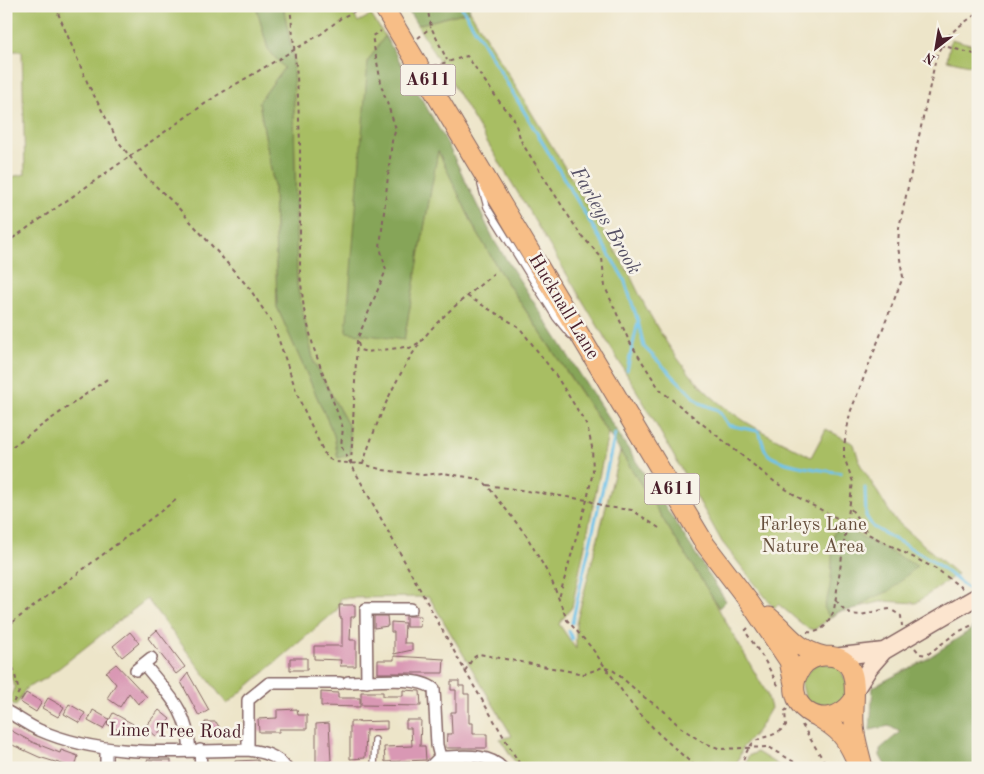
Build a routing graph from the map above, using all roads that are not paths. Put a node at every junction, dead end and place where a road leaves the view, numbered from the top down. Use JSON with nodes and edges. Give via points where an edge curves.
{"nodes":[{"id":1,"x":383,"y":6,"type":"edge"},
{"id":2,"x":970,"y":598,"type":"edge"},
{"id":3,"x":750,"y":603,"type":"junction"},
{"id":4,"x":411,"y":609,"type":"dead end"},
{"id":5,"x":884,"y":652,"type":"junction"},
{"id":6,"x":828,"y":656,"type":"junction"},
{"id":7,"x":144,"y":664,"type":"dead end"},
{"id":8,"x":328,"y":670,"type":"dead end"},
{"id":9,"x":367,"y":682,"type":"junction"},
{"id":10,"x":328,"y":683,"type":"junction"},
{"id":11,"x":788,"y":688,"type":"junction"},
{"id":12,"x":855,"y":695,"type":"junction"},
{"id":13,"x":7,"y":711,"type":"edge"},
{"id":14,"x":809,"y":719,"type":"junction"},
{"id":15,"x":375,"y":740,"type":"dead end"},
{"id":16,"x":106,"y":750,"type":"junction"},
{"id":17,"x":195,"y":750,"type":"junction"},
{"id":18,"x":248,"y":750,"type":"junction"},
{"id":19,"x":440,"y":757,"type":"junction"},
{"id":20,"x":106,"y":768,"type":"edge"},
{"id":21,"x":200,"y":768,"type":"edge"},
{"id":22,"x":286,"y":768,"type":"edge"},
{"id":23,"x":374,"y":768,"type":"edge"},
{"id":24,"x":429,"y":768,"type":"edge"},
{"id":25,"x":502,"y":768,"type":"edge"},
{"id":26,"x":859,"y":768,"type":"edge"},
{"id":27,"x":863,"y":768,"type":"edge"}],
"edges":[{"from":1,"to":3,"type":"main road","name":"Hucknall Lane","number":"A611","via":[[705,544]]},
{"from":2,"to":5,"type":"street"},
{"from":3,"to":6,"type":"main road","name":"Hucknall Lane","number":"A611","via":[[808,652]]},
{"from":3,"to":11,"type":"main road","name":"Hucknall Lane","number":"A611","via":[[789,661]]},
{"from":4,"to":9,"type":"street","via":[[366,609]]},
{"from":5,"to":6,"type":"street"},
{"from":5,"to":12,"type":"street","via":[[870,667]]},
{"from":6,"to":11,"type":"main road","via":[[813,658],[804,664]]},
{"from":6,"to":12,"type":"main road","name":"Hucknall Lane","number":"A611","via":[[843,661],[850,669],[855,678]]},
{"from":7,"to":17,"type":"street","via":[[182,711]]},
{"from":8,"to":10,"type":"street"},
{"from":9,"to":10,"type":"street"},
{"from":9,"to":19,"type":"street","via":[[422,682],[434,689]]},
{"from":10,"to":18,"type":"street","via":[[269,683],[248,700]]},
{"from":11,"to":14,"type":"main road","name":"Hucknall Lane","number":"A611","via":[[808,712]]},
{"from":12,"to":14,"type":"main road","via":[[847,709],[838,715]]},
{"from":12,"to":27,"type":"main road","name":"Hucknall Lane","number":"A611","via":[[854,725]]},
{"from":13,"to":16,"type":"street","name":"Lime Tree Road","via":[[38,730]]},
{"from":14,"to":26,"type":"main road","name":"Hucknall Lane","number":"A611","via":[[835,728],[846,738]]},
{"from":15,"to":23,"type":"lane"},
{"from":16,"to":17,"type":"street","name":"Lime Tree Road"},
{"from":16,"to":20,"type":"street"},
{"from":17,"to":18,"type":"street","name":"Lime Tree Road"},
{"from":17,"to":21,"type":"street"},
{"from":18,"to":22,"type":"street","name":"Lime Tree Road","via":[[266,752]]},
{"from":19,"to":24,"type":"street"},
{"from":19,"to":25,"type":"street","via":[[484,758]]}]}
